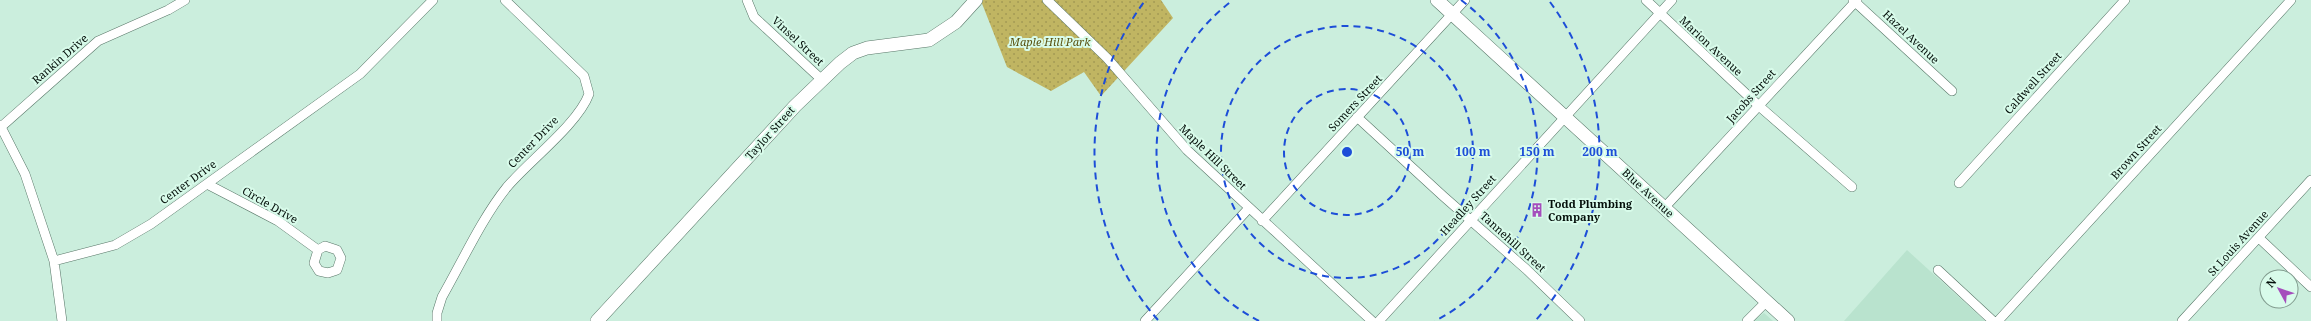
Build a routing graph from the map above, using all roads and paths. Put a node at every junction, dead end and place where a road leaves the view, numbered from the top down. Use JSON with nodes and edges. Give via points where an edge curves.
{"nodes":[{"id":1,"x":185,"y":0,"type":"edge"},
{"id":2,"x":433,"y":0,"type":"edge"},
{"id":3,"x":505,"y":0,"type":"edge"},
{"id":4,"x":747,"y":0,"type":"edge"},
{"id":5,"x":976,"y":0,"type":"edge"},
{"id":6,"x":1047,"y":0,"type":"edge"},
{"id":7,"x":1437,"y":0,"type":"edge"},
{"id":8,"x":1465,"y":0,"type":"edge"},
{"id":9,"x":1646,"y":0,"type":"edge"},
{"id":10,"x":1672,"y":0,"type":"edge"},
{"id":11,"x":2125,"y":0,"type":"edge"},
{"id":12,"x":2291,"y":0,"type":"edge"},
{"id":13,"x":1855,"y":1,"type":"edge"},
{"id":14,"x":1660,"y":13,"type":"junction"},
{"id":15,"x":1452,"y":14,"type":"junction"},
{"id":16,"x":821,"y":80,"type":"junction"},
{"id":17,"x":1952,"y":91,"type":"dead end"},
{"id":18,"x":1759,"y":106,"type":"junction"},
{"id":19,"x":1357,"y":117,"type":"junction"},
{"id":20,"x":1566,"y":118,"type":"junction"},
{"id":21,"x":1,"y":126,"type":"edge"},
{"id":22,"x":2311,"y":180,"type":"edge"},
{"id":23,"x":1959,"y":183,"type":"dead end"},
{"id":24,"x":207,"y":184,"type":"junction"},
{"id":25,"x":1852,"y":187,"type":"dead end"},
{"id":26,"x":1248,"y":208,"type":"junction"},
{"id":27,"x":1664,"y":208,"type":"junction"},
{"id":28,"x":1471,"y":220,"type":"junction"},
{"id":29,"x":1262,"y":221,"type":"junction"},
{"id":30,"x":2259,"y":238,"type":"junction"},
{"id":31,"x":318,"y":250,"type":"dead end"},
{"id":32,"x":54,"y":261,"type":"junction"},
{"id":33,"x":1938,"y":270,"type":"dead end"},
{"id":34,"x":2311,"y":287,"type":"edge"},
{"id":35,"x":1766,"y":302,"type":"junction"},
{"id":36,"x":62,"y":321,"type":"edge"},
{"id":37,"x":437,"y":321,"type":"edge"},
{"id":38,"x":597,"y":321,"type":"edge"},
{"id":39,"x":1145,"y":321,"type":"edge"},
{"id":40,"x":1372,"y":321,"type":"edge"},
{"id":41,"x":1379,"y":321,"type":"edge"},
{"id":42,"x":1580,"y":321,"type":"edge"},
{"id":43,"x":1747,"y":321,"type":"edge"},
{"id":44,"x":1788,"y":321,"type":"edge"},
{"id":45,"x":1993,"y":321,"type":"edge"},
{"id":46,"x":1998,"y":321,"type":"edge"},
{"id":47,"x":2182,"y":321,"type":"edge"}],
"edges":[{"from":1,"to":21,"type":"street","name":"Rankin Drive","via":[[98,41]]},
{"from":2,"to":24,"type":"street","name":"Center Drive","via":[[360,74]]},
{"from":3,"to":37,"type":"street","name":"Center Drive","via":[[584,76],[589,94],[580,110],[498,199],[442,297]]},
{"from":4,"to":16,"type":"street","name":"Vinsel Street","via":[[754,17]]},
{"from":5,"to":16,"type":"street","name":"Taylor Street","via":[[956,22],[938,36],[919,42],[874,47],[853,53]]},
{"from":6,"to":26,"type":"street","name":"Maple Hill Street","via":[[1107,58],[1187,150]]},
{"from":7,"to":15,"type":"street","name":"Blue Avenue"},
{"from":8,"to":15,"type":"street","name":"Somers Street"},
{"from":9,"to":14,"type":"street","name":"Marion Avenue"},
{"from":10,"to":14,"type":"street","name":"Headley Street"},
{"from":11,"to":23,"type":"street","name":"Caldwell Street"},
{"from":12,"to":46,"type":"street","name":"Brown Street"},
{"from":13,"to":17,"type":"street","name":"Hazel Avenue"},
{"from":13,"to":18,"type":"street","name":"Jacobs Street"},
{"from":14,"to":18,"type":"street","name":"Marion Avenue"},
{"from":14,"to":20,"type":"street","name":"Headley Street"},
{"from":15,"to":19,"type":"street","name":"Somers Street"},
{"from":15,"to":20,"type":"street","name":"Blue Avenue"},
{"from":16,"to":38,"type":"street","name":"Taylor Street"},
{"from":18,"to":25,"type":"street","name":"Marion Avenue"},
{"from":18,"to":27,"type":"street","name":"Jacobs Street"},
{"from":19,"to":28,"type":"street","name":"Tannehill Street"},
{"from":19,"to":29,"type":"street","name":"Somers Street"},
{"from":20,"to":27,"type":"street","name":"Blue Avenue"},
{"from":20,"to":28,"type":"street","name":"Headley Street"},
{"from":21,"to":32,"type":"street","via":[[25,174]]},
{"from":22,"to":30,"type":"street","name":"St Louis Avenue"},
{"from":24,"to":31,"type":"street","name":"Circle Drive","via":[[278,221]]},
{"from":24,"to":32,"type":"street","name":"Center Drive","via":[[132,237],[115,245]]},
{"from":26,"to":29,"type":"street","name":"Maple Hill Street"},
{"from":26,"to":39,"type":"street"},
{"from":27,"to":35,"type":"street","name":"Blue Avenue"},
{"from":28,"to":41,"type":"street","name":"Headley Street"},
{"from":28,"to":42,"type":"street","name":"Tannehill Street"},
{"from":29,"to":40,"type":"street","name":"Maple Hill Street"},
{"from":30,"to":34,"type":"street"},
{"from":30,"to":47,"type":"street","name":"St Louis Avenue"},
{"from":32,"to":36,"type":"street"},
{"from":33,"to":45,"type":"street"},
{"from":35,"to":43,"type":"street"},
{"from":35,"to":44,"type":"street","name":"Blue Avenue"}]}
